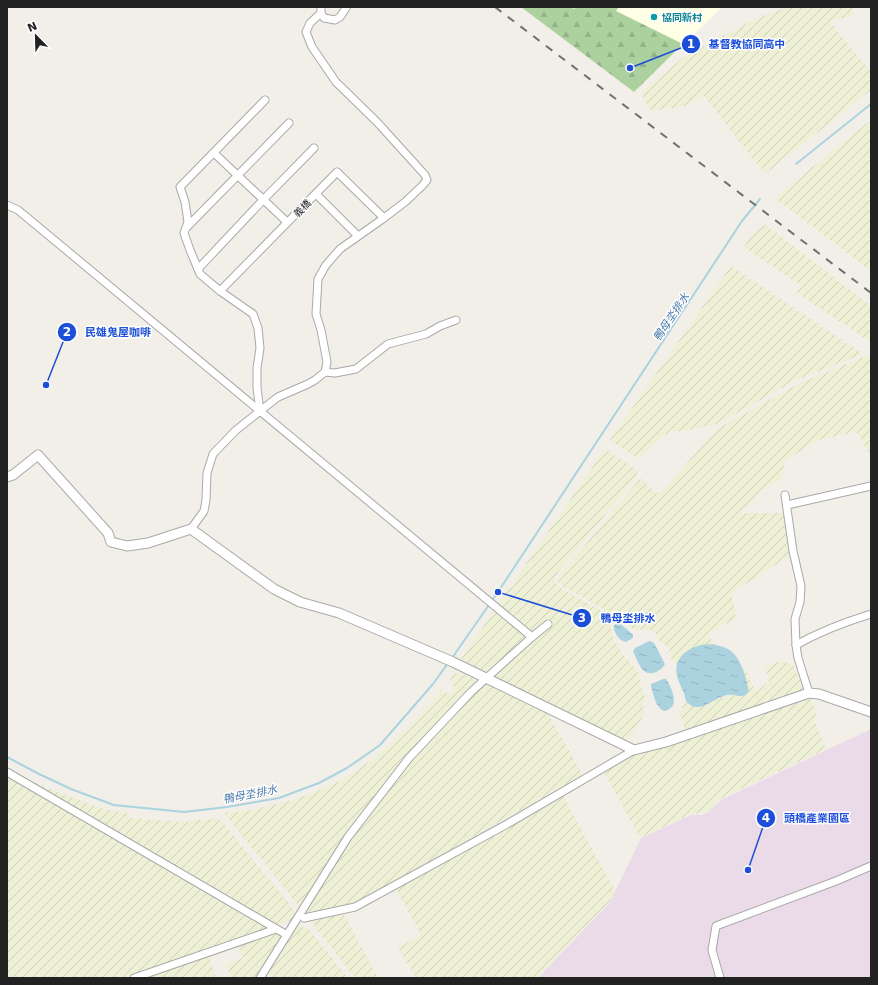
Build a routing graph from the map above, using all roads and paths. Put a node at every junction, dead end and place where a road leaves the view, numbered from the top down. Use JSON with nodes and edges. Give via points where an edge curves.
{"nodes":[{"id":1,"x":345,"y":7,"type":"edge"},
{"id":2,"x":321,"y":10,"type":"edge"},
{"id":3,"x":265,"y":100,"type":"dead end"},
{"id":4,"x":290,"y":123,"type":"dead end"},
{"id":5,"x":314,"y":148,"type":"dead end"},
{"id":6,"x":214,"y":153,"type":"junction"},
{"id":7,"x":239,"y":176,"type":"junction"},
{"id":8,"x":316,"y":194,"type":"junction"},
{"id":9,"x":263,"y":200,"type":"junction"},
{"id":10,"x":7,"y":205,"type":"edge"},
{"id":11,"x":384,"y":218,"type":"junction"},
{"id":12,"x":287,"y":222,"type":"junction"},
{"id":13,"x":186,"y":228,"type":"junction"},
{"id":14,"x":358,"y":236,"type":"junction"},
{"id":15,"x":198,"y":269,"type":"junction"},
{"id":16,"x":220,"y":291,"type":"junction"},
{"id":17,"x":456,"y":320,"type":"dead end"},
{"id":18,"x":325,"y":372,"type":"junction"},
{"id":19,"x":260,"y":411,"type":"junction"},
{"id":20,"x":7,"y":477,"type":"edge"},
{"id":21,"x":871,"y":486,"type":"edge"},
{"id":22,"x":785,"y":495,"type":"dead end"},
{"id":23,"x":787,"y":505,"type":"junction"},
{"id":24,"x":191,"y":529,"type":"junction"},
{"id":25,"x":871,"y":614,"type":"edge"},
{"id":26,"x":548,"y":624,"type":"dead end"},
{"id":27,"x":532,"y":637,"type":"junction"},
{"id":28,"x":796,"y":645,"type":"junction"},
{"id":29,"x":486,"y":678,"type":"junction"},
{"id":30,"x":809,"y":693,"type":"junction"},
{"id":31,"x":871,"y":712,"type":"edge"},
{"id":32,"x":634,"y":750,"type":"junction"},
{"id":33,"x":7,"y":772,"type":"edge"},
{"id":34,"x":871,"y":866,"type":"edge"},
{"id":35,"x":304,"y":918,"type":"dead end"},
{"id":36,"x":276,"y":929,"type":"junction"},
{"id":37,"x":287,"y":935,"type":"junction"},
{"id":38,"x":134,"y":978,"type":"edge"},
{"id":39,"x":260,"y":978,"type":"edge"},
{"id":40,"x":720,"y":978,"type":"edge"}],
"edges":[{"from":1,"to":2,"type":"street","via":[[340,17],[335,20],[324,18]]},
{"from":2,"to":11,"type":"street","via":[[306,32],[312,47],[336,82],[426,175],[422,186]]},
{"from":3,"to":6,"type":"street"},
{"from":4,"to":7,"type":"street"},
{"from":5,"to":9,"type":"street"},
{"from":6,"to":7,"type":"street"},
{"from":6,"to":13,"type":"street","via":[[180,187],[188,222]]},
{"from":7,"to":9,"type":"street"},
{"from":7,"to":13,"type":"street"},
{"from":8,"to":11,"type":"street","name":"義橋","via":[[338,172]]},
{"from":8,"to":12,"type":"street","name":"義橋"},
{"from":8,"to":14,"type":"street"},
{"from":9,"to":12,"type":"street"},
{"from":9,"to":15,"type":"street"},
{"from":10,"to":19,"type":"street","via":[[18,210]]},
{"from":11,"to":14,"type":"street"},
{"from":12,"to":16,"type":"street","name":"義橋"},
{"from":13,"to":15,"type":"street","via":[[184,233]]},
{"from":14,"to":18,"type":"street","via":[[340,249],[318,279],[316,314],[327,362]]},
{"from":15,"to":16,"type":"street","via":[[200,274]]},
{"from":16,"to":19,"type":"street","via":[[252,314],[258,328],[260,348],[257,388]]},
{"from":17,"to":18,"type":"street","via":[[426,334],[388,344],[356,369]]},
{"from":18,"to":19,"type":"street","via":[[312,382],[278,397]]},
{"from":19,"to":24,"type":"street","via":[[235,431],[213,454],[207,473],[204,511]]},
{"from":19,"to":27,"type":"street"},
{"from":20,"to":24,"type":"street","via":[[38,455],[108,533],[111,542],[127,546],[148,543]]},
{"from":21,"to":23,"type":"street"},
{"from":22,"to":23,"type":"street"},
{"from":23,"to":28,"type":"street","via":[[801,586],[795,619]]},
{"from":24,"to":29,"type":"street","via":[[274,589],[300,602],[339,613]]},
{"from":25,"to":28,"type":"street","via":[[849,620]]},
{"from":26,"to":27,"type":"street"},
{"from":27,"to":29,"type":"street"},
{"from":28,"to":30,"type":"street"},
{"from":29,"to":32,"type":"street"},
{"from":29,"to":37,"type":"street","via":[[409,758],[348,837]]},
{"from":30,"to":31,"type":"street"},
{"from":30,"to":32,"type":"street","via":[[666,742]]},
{"from":32,"to":35,"type":"street","via":[[509,823],[355,907]]},
{"from":33,"to":36,"type":"street"},
{"from":34,"to":40,"type":"street","via":[[716,926],[712,950]]},
{"from":36,"to":37,"type":"street"},
{"from":36,"to":38,"type":"street"},
{"from":37,"to":39,"type":"street"}]}
